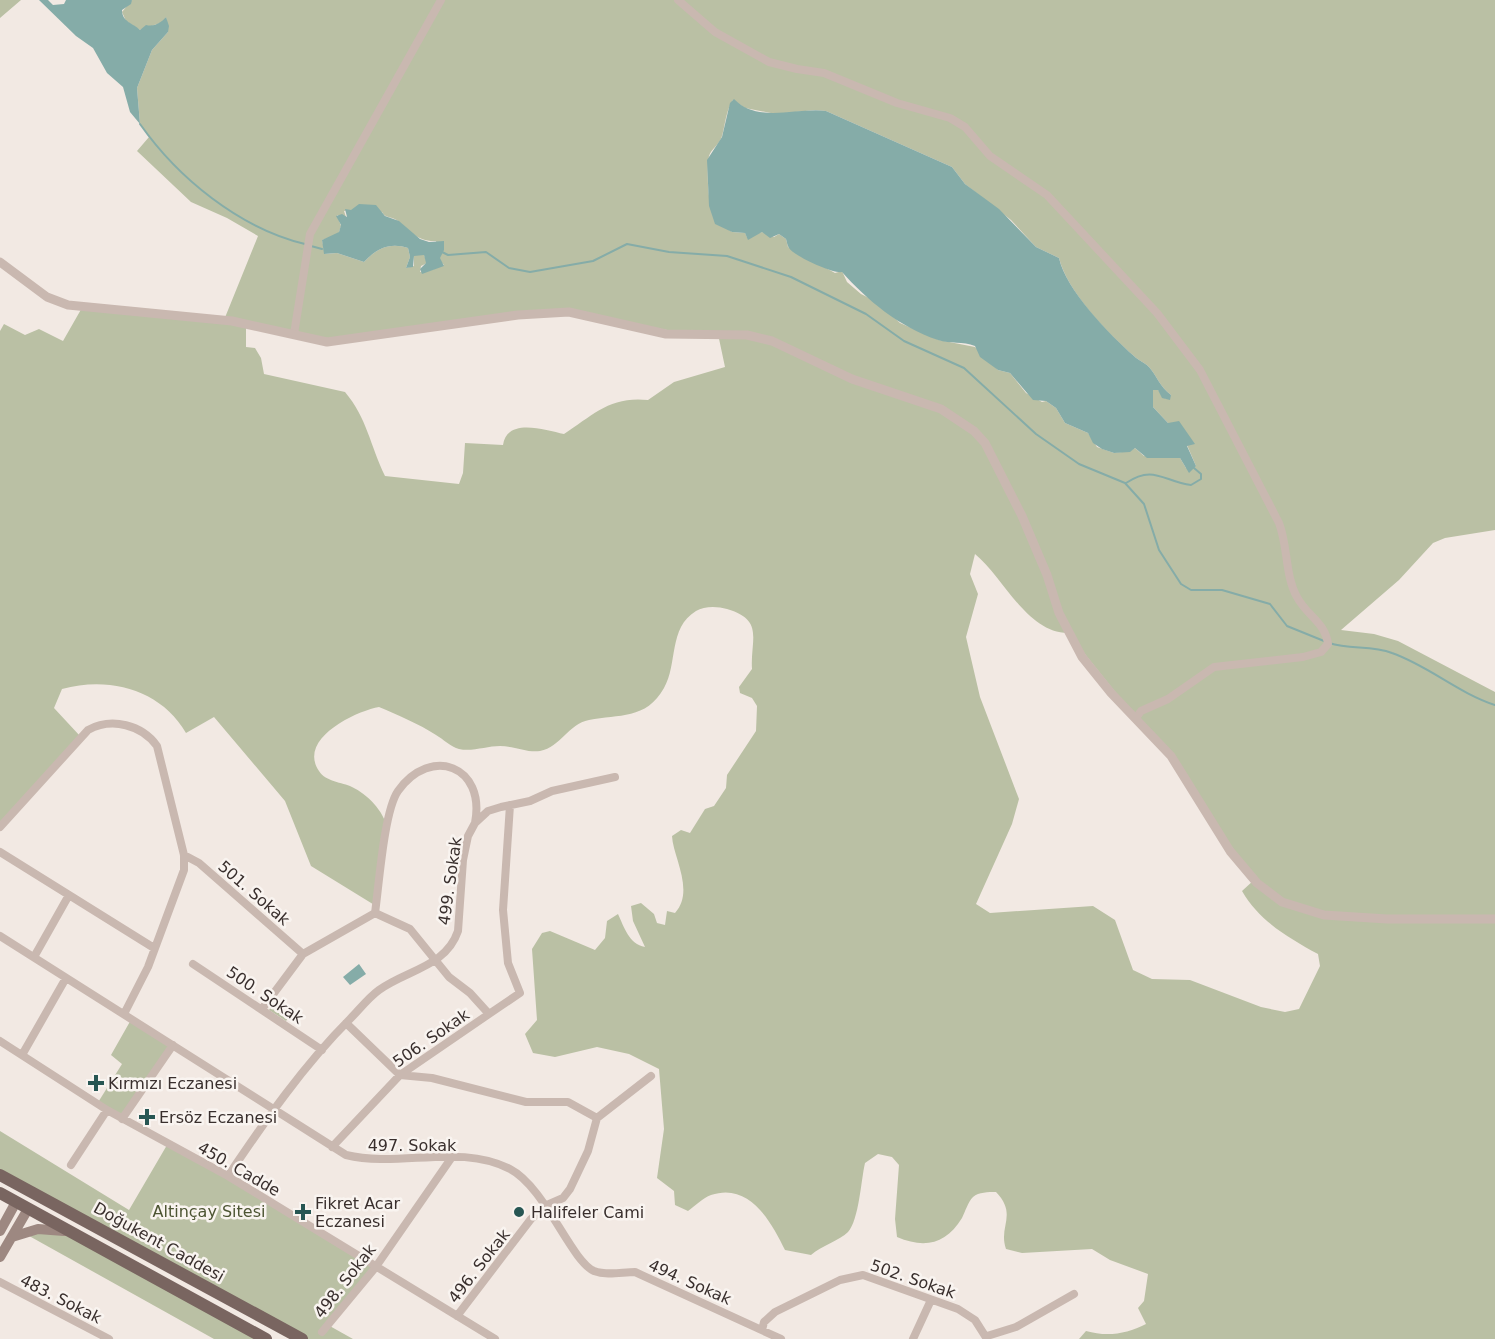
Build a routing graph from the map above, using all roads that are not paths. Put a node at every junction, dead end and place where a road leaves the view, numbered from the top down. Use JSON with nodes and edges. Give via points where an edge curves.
{"nodes":[{"id":1,"x":441,"y":0,"type":"edge"},
{"id":2,"x":678,"y":0,"type":"edge"},
{"id":3,"x":0,"y":262,"type":"edge"},
{"id":4,"x":294,"y":334,"type":"junction"},
{"id":5,"x":1136,"y":718,"type":"junction"},
{"id":6,"x":615,"y":777,"type":"dead end"},
{"id":7,"x":510,"y":806,"type":"junction"},
{"id":8,"x":474,"y":823,"type":"junction"},
{"id":9,"x":0,"y":827,"type":"edge"},
{"id":10,"x":0,"y":852,"type":"edge"},
{"id":11,"x":184,"y":855,"type":"junction"},
{"id":12,"x":69,"y":895,"type":"junction"},
{"id":13,"x":375,"y":913,"type":"junction"},
{"id":14,"x":1495,"y":919,"type":"edge"},
{"id":15,"x":0,"y":936,"type":"edge"},
{"id":16,"x":154,"y":948,"type":"junction"},
{"id":17,"x":303,"y":954,"type":"junction"},
{"id":18,"x":34,"y":957,"type":"junction"},
{"id":19,"x":436,"y":961,"type":"junction"},
{"id":20,"x":193,"y":964,"type":"dead end"},
{"id":21,"x":66,"y":978,"type":"junction"},
{"id":22,"x":262,"y":1009,"type":"junction"},
{"id":23,"x":124,"y":1014,"type":"junction"},
{"id":24,"x":489,"y":1014,"type":"junction"},
{"id":25,"x":346,"y":1023,"type":"junction"},
{"id":26,"x":0,"y":1041,"type":"edge"},
{"id":27,"x":173,"y":1044,"type":"junction"},
{"id":28,"x":322,"y":1050,"type":"junction"},
{"id":29,"x":22,"y":1055,"type":"junction"},
{"id":30,"x":400,"y":1075,"type":"junction"},
{"id":31,"x":651,"y":1076,"type":"dead end"},
{"id":32,"x":275,"y":1107,"type":"junction"},
{"id":33,"x":107,"y":1110,"type":"junction"},
{"id":34,"x":597,"y":1118,"type":"junction"},
{"id":35,"x":123,"y":1119,"type":"junction"},
{"id":36,"x":332,"y":1147,"type":"junction"},
{"id":37,"x":452,"y":1157,"type":"junction"},
{"id":38,"x":71,"y":1165,"type":"dead end"},
{"id":39,"x":0,"y":1175,"type":"edge"},
{"id":40,"x":228,"y":1176,"type":"junction"},
{"id":41,"x":23,"y":1188,"type":"junction"},
{"id":42,"x":0,"y":1193,"type":"edge"},
{"id":43,"x":36,"y":1194,"type":"junction"},
{"id":44,"x":16,"y":1202,"type":"junction"},
{"id":45,"x":547,"y":1205,"type":"junction"},
{"id":46,"x":28,"y":1209,"type":"junction"},
{"id":47,"x":0,"y":1230,"type":"edge"},
{"id":48,"x":75,"y":1233,"type":"junction"},
{"id":49,"x":12,"y":1237,"type":"junction"},
{"id":50,"x":0,"y":1257,"type":"edge"},
{"id":51,"x":375,"y":1268,"type":"junction"},
{"id":52,"x":0,"y":1282,"type":"edge"},
{"id":53,"x":1074,"y":1294,"type":"dead end"},
{"id":54,"x":931,"y":1300,"type":"junction"},
{"id":55,"x":457,"y":1316,"type":"junction"},
{"id":56,"x":762,"y":1330,"type":"junction"},
{"id":57,"x":322,"y":1332,"type":"dead end"},
{"id":58,"x":987,"y":1337,"type":"edge"},
{"id":59,"x":109,"y":1339,"type":"edge"},
{"id":60,"x":266,"y":1339,"type":"edge"},
{"id":61,"x":302,"y":1339,"type":"edge"},
{"id":62,"x":495,"y":1339,"type":"edge"},
{"id":63,"x":781,"y":1339,"type":"edge"},
{"id":64,"x":913,"y":1339,"type":"edge"}],
"edges":[{"from":1,"to":4,"type":"street","via":[[310,234]]},
{"from":2,"to":5,"type":"street","via":[[715,32],[769,62],[824,73],[950,118],[965,127],[990,156],[1047,195],[1157,313],[1200,370],[1279,523],[1297,597],[1324,628],[1328,644],[1325,649],[1303,657],[1214,668],[1168,699],[1141,711]]},
{"from":3,"to":4,"type":"street","via":[[47,297],[68,305],[191,316]]},
{"from":4,"to":5,"type":"street","via":[[327,342],[518,315],[569,312],[666,334],[747,335],[772,341],[852,379],[941,409],[975,431],[985,443],[1022,516],[1068,633],[1097,677]]},
{"from":5,"to":14,"type":"street","via":[[1171,756],[1243,869],[1282,902],[1324,915]]},
{"from":6,"to":7,"type":"street","name":"499. Sokak","via":[[552,791]]},
{"from":7,"to":8,"type":"street","name":"499. Sokak","via":[[488,811]]},
{"from":7,"to":24,"type":"street","via":[[503,910],[508,963],[520,993]]},
{"from":8,"to":13,"type":"street","via":[[475,800],[464,773],[436,766],[408,779],[391,811]]},
{"from":8,"to":19,"type":"street","name":"499. Sokak","via":[[465,850],[458,932]]},
{"from":9,"to":11,"type":"street","via":[[88,730],[97,725],[135,726],[157,746]]},
{"from":10,"to":12,"type":"street"},
{"from":11,"to":16,"type":"street","via":[[180,885]]},
{"from":11,"to":17,"type":"street","name":"501. Sokak","via":[[199,863]]},
{"from":12,"to":16,"type":"street"},
{"from":12,"to":18,"type":"street"},
{"from":13,"to":17,"type":"street"},
{"from":13,"to":19,"type":"street","name":"506. Sokak","via":[[410,929]]},
{"from":15,"to":18,"type":"street","name":"497. Sokak"},
{"from":16,"to":23,"type":"street"},
{"from":17,"to":22,"type":"street"},
{"from":18,"to":21,"type":"street","name":"497. Sokak"},
{"from":19,"to":24,"type":"street","name":"506. Sokak"},
{"from":19,"to":25,"type":"street","name":"499. Sokak","via":[[379,990]]},
{"from":20,"to":22,"type":"street","name":"500. Sokak"},
{"from":21,"to":23,"type":"street","name":"497. Sokak"},
{"from":21,"to":29,"type":"street"},
{"from":22,"to":28,"type":"street","name":"500. Sokak"},
{"from":23,"to":27,"type":"street","name":"497. Sokak"},
{"from":24,"to":30,"type":"street","name":"506. Sokak"},
{"from":25,"to":28,"type":"street","name":"499. Sokak"},
{"from":25,"to":30,"type":"street"},
{"from":26,"to":29,"type":"street","name":"450. Cadde"},
{"from":27,"to":32,"type":"street","name":"497. Sokak"},
{"from":27,"to":35,"type":"street"},
{"from":28,"to":32,"type":"street","name":"499. Sokak"},
{"from":29,"to":33,"type":"street","name":"450. Cadde"},
{"from":30,"to":34,"type":"street","via":[[432,1078],[526,1102],[568,1102]]},
{"from":30,"to":36,"type":"street","name":"506. Sokak"},
{"from":31,"to":34,"type":"street"},
{"from":32,"to":36,"type":"street","name":"497. Sokak"},
{"from":32,"to":40,"type":"street","name":"499. Sokak"},
{"from":33,"to":35,"type":"street","name":"450. Cadde"},
{"from":33,"to":38,"type":"street"},
{"from":34,"to":45,"type":"street","name":"496. Sokak","via":[[588,1151],[570,1189],[563,1198]]},
{"from":35,"to":40,"type":"street","name":"450. Cadde"},
{"from":36,"to":37,"type":"street","name":"497. Sokak","via":[[361,1158]]},
{"from":37,"to":45,"type":"street","name":"497. Sokak","via":[[485,1160],[512,1170]]},
{"from":37,"to":51,"type":"street","name":"498. Sokak"},
{"from":39,"to":41,"type":"main road","name":"Doğukent Caddesi"},
{"from":40,"to":51,"type":"street","name":"450. Cadde"},
{"from":41,"to":43,"type":"main road","name":"Doğukent Caddesi"},
{"from":41,"to":44,"type":"main road"},
{"from":42,"to":44,"type":"main road","name":"Doğukent Caddesi"},
{"from":43,"to":46,"type":"main road"},
{"from":43,"to":61,"type":"main road","name":"Doğukent Caddesi"},
{"from":44,"to":46,"type":"main road","name":"Doğukent Caddesi"},
{"from":44,"to":47,"type":"main road"},
{"from":45,"to":55,"type":"street","name":"496. Sokak","via":[[531,1219]]},
{"from":45,"to":56,"type":"street","name":"494. Sokak","via":[[585,1266],[611,1274],[635,1272]]},
{"from":46,"to":48,"type":"main road","name":"Doğukent Caddesi"},
{"from":46,"to":49,"type":"main road"},
{"from":48,"to":49,"type":"main road","via":[[45,1228]]},
{"from":48,"to":60,"type":"main road","name":"Doğukent Caddesi"},
{"from":49,"to":50,"type":"main road"},
{"from":51,"to":55,"type":"street","name":"450. Cadde"},
{"from":51,"to":57,"type":"street","name":"498. Sokak"},
{"from":52,"to":59,"type":"street","name":"483. Sokak"},
{"from":53,"to":58,"type":"street","via":[[1016,1327]]},
{"from":54,"to":56,"type":"street","name":"502. Sokak","via":[[863,1275],[853,1276],[775,1312],[764,1322]]},
{"from":54,"to":58,"type":"street","name":"502. Sokak","via":[[968,1314]]},
{"from":54,"to":64,"type":"street"},
{"from":55,"to":62,"type":"street","name":"450. Cadde"},
{"from":56,"to":63,"type":"street","name":"494. Sokak"}]}
